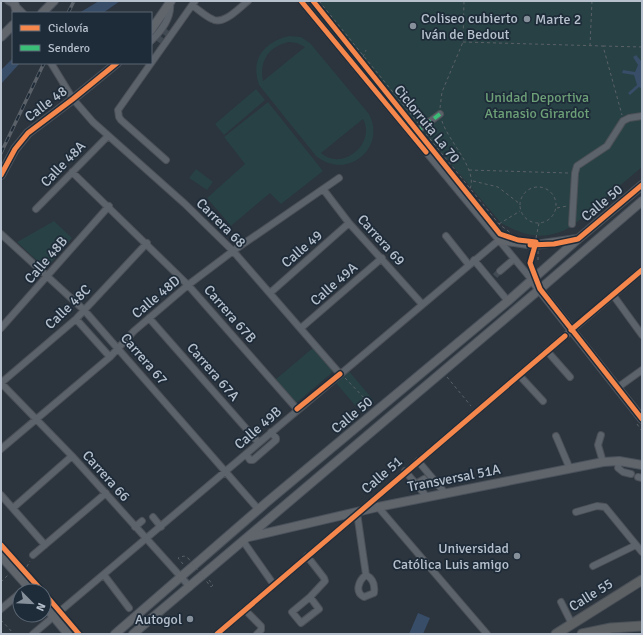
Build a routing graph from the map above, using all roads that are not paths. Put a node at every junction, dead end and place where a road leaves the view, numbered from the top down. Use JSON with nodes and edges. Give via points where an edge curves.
{"nodes":[{"id":1,"x":54,"y":1,"type":"edge"},
{"id":2,"x":248,"y":1,"type":"edge"},
{"id":3,"x":301,"y":1,"type":"edge"},
{"id":4,"x":171,"y":2,"type":"edge"},
{"id":5,"x":194,"y":4,"type":"edge"},
{"id":6,"x":13,"y":6,"type":"edge"},
{"id":7,"x":22,"y":12,"type":"edge"},
{"id":8,"x":43,"y":12,"type":"edge"},
{"id":9,"x":12,"y":26,"type":"edge"},
{"id":10,"x":166,"y":33,"type":"junction"},
{"id":11,"x":12,"y":34,"type":"edge"},
{"id":12,"x":1,"y":37,"type":"edge"},
{"id":13,"x":157,"y":38,"type":"edge"},
{"id":14,"x":1,"y":42,"type":"edge"},
{"id":15,"x":152,"y":47,"type":"edge"},
{"id":16,"x":52,"y":64,"type":"edge"},
{"id":17,"x":116,"y":64,"type":"edge"},
{"id":18,"x":143,"y":64,"type":"edge"},
{"id":19,"x":73,"y":99,"type":"junction"},
{"id":20,"x":440,"y":114,"type":"road end"},
{"id":21,"x":642,"y":116,"type":"edge"},
{"id":22,"x":412,"y":135,"type":"junction"},
{"id":23,"x":108,"y":136,"type":"junction"},
{"id":24,"x":166,"y":160,"type":"dead end"},
{"id":25,"x":72,"y":172,"type":"junction"},
{"id":26,"x":1,"y":175,"type":"edge"},
{"id":27,"x":339,"y":178,"type":"dead end"},
{"id":28,"x":642,"y":185,"type":"edge"},
{"id":29,"x":323,"y":189,"type":"junction"},
{"id":30,"x":642,"y":200,"type":"edge"},
{"id":31,"x":109,"y":206,"type":"junction"},
{"id":32,"x":36,"y":209,"type":"dead end"},
{"id":33,"x":349,"y":223,"type":"junction"},
{"id":34,"x":572,"y":224,"type":"dead end"},
{"id":35,"x":1,"y":234,"type":"edge"},
{"id":36,"x":499,"y":235,"type":"junction"},
{"id":37,"x":446,"y":236,"type":"dead end"},
{"id":38,"x":578,"y":239,"type":"junction"},
{"id":39,"x":147,"y":243,"type":"junction"},
{"id":40,"x":233,"y":251,"type":"junction"},
{"id":41,"x":382,"y":258,"type":"junction"},
{"id":42,"x":514,"y":259,"type":"junction"},
{"id":43,"x":474,"y":260,"type":"junction"},
{"id":44,"x":469,"y":265,"type":"junction"},
{"id":45,"x":642,"y":270,"type":"edge"},
{"id":46,"x":500,"y":271,"type":"tunnel mouth"},
{"id":47,"x":49,"y":276,"type":"junction"},
{"id":48,"x":532,"y":280,"type":"junction"},
{"id":49,"x":188,"y":285,"type":"junction"},
{"id":50,"x":540,"y":289,"type":"junction"},
{"id":51,"x":270,"y":293,"type":"junction"},
{"id":52,"x":613,"y":295,"type":"junction"},
{"id":53,"x":508,"y":301,"type":"junction"},
{"id":54,"x":422,"y":304,"type":"junction"},
{"id":55,"x":84,"y":310,"type":"junction"},
{"id":56,"x":76,"y":318,"type":"junction"},
{"id":57,"x":149,"y":318,"type":"junction"},
{"id":58,"x":1,"y":328,"type":"edge"},
{"id":59,"x":301,"y":328,"type":"junction"},
{"id":60,"x":568,"y":333,"type":"junction"},
{"id":61,"x":642,"y":335,"type":"edge"},
{"id":62,"x":119,"y":349,"type":"junction"},
{"id":63,"x":547,"y":350,"type":"junction"},
{"id":64,"x":110,"y":357,"type":"junction"},
{"id":65,"x":642,"y":370,"type":"edge"},
{"id":66,"x":340,"y":374,"type":"junction"},
{"id":67,"x":519,"y":375,"type":"junction"},
{"id":68,"x":570,"y":377,"type":"dead end"},
{"id":69,"x":1,"y":383,"type":"edge"},
{"id":70,"x":617,"y":388,"type":"junction"},
{"id":71,"x":543,"y":401,"type":"dead end"},
{"id":72,"x":297,"y":409,"type":"junction"},
{"id":73,"x":37,"y":419,"type":"junction"},
{"id":74,"x":642,"y":424,"type":"edge"},
{"id":75,"x":271,"y":432,"type":"junction"},
{"id":76,"x":601,"y":435,"type":"dead end"},
{"id":77,"x":556,"y":436,"type":"dead end"},
{"id":78,"x":258,"y":442,"type":"junction"},
{"id":79,"x":1,"y":449,"type":"edge"},
{"id":80,"x":246,"y":454,"type":"junction"},
{"id":81,"x":72,"y":456,"type":"junction"},
{"id":82,"x":418,"y":461,"type":"junction"},
{"id":83,"x":619,"y":461,"type":"junction"},
{"id":84,"x":603,"y":462,"type":"junction"},
{"id":85,"x":641,"y":463,"type":"edge"},
{"id":86,"x":570,"y":469,"type":"junction"},
{"id":87,"x":405,"y":471,"type":"junction"},
{"id":88,"x":225,"y":472,"type":"junction"},
{"id":89,"x":631,"y":474,"type":"dead end"},
{"id":90,"x":428,"y":477,"type":"junction"},
{"id":91,"x":416,"y":484,"type":"junction"},
{"id":92,"x":106,"y":493,"type":"junction"},
{"id":93,"x":445,"y":494,"type":"junction"},
{"id":94,"x":1,"y":495,"type":"edge"},
{"id":95,"x":427,"y":497,"type":"junction"},
{"id":96,"x":378,"y":507,"type":"junction"},
{"id":97,"x":12,"y":508,"type":"junction"},
{"id":98,"x":259,"y":510,"type":"junction"},
{"id":99,"x":576,"y":512,"type":"dead end"},
{"id":100,"x":357,"y":513,"type":"junction"},
{"id":101,"x":153,"y":518,"type":"dead end"},
{"id":102,"x":142,"y":521,"type":"dead end"},
{"id":103,"x":135,"y":527,"type":"junction"},
{"id":104,"x":161,"y":527,"type":"junction"},
{"id":105,"x":258,"y":528,"type":"junction"},
{"id":106,"x":145,"y":539,"type":"junction"},
{"id":107,"x":246,"y":539,"type":"junction"},
{"id":108,"x":45,"y":545,"type":"junction"},
{"id":109,"x":636,"y":545,"type":"junction"},
{"id":110,"x":642,"y":552,"type":"edge"},
{"id":111,"x":33,"y":555,"type":"dead end"},
{"id":112,"x":1,"y":556,"type":"edge"},
{"id":113,"x":307,"y":556,"type":"junction"},
{"id":114,"x":593,"y":566,"type":"dead end"},
{"id":115,"x":104,"y":574,"type":"junction"},
{"id":116,"x":366,"y":575,"type":"dead end"},
{"id":117,"x":181,"y":578,"type":"junction"},
{"id":118,"x":642,"y":580,"type":"edge"},
{"id":119,"x":20,"y":583,"type":"edge"},
{"id":120,"x":274,"y":585,"type":"junction"},
{"id":121,"x":190,"y":587,"type":"junction"},
{"id":122,"x":310,"y":597,"type":"junction"},
{"id":123,"x":12,"y":600,"type":"edge"},
{"id":124,"x":561,"y":602,"type":"dead end"},
{"id":125,"x":129,"y":608,"type":"dead end"},
{"id":126,"x":1,"y":609,"type":"edge"},
{"id":127,"x":244,"y":610,"type":"junction"},
{"id":128,"x":52,"y":615,"type":"edge"},
{"id":129,"x":54,"y":617,"type":"junction"},
{"id":130,"x":572,"y":624,"type":"junction"},
{"id":131,"x":642,"y":626,"type":"edge"},
{"id":132,"x":33,"y":634,"type":"edge"},
{"id":133,"x":68,"y":634,"type":"edge"},
{"id":134,"x":115,"y":634,"type":"edge"},
{"id":135,"x":133,"y":634,"type":"edge"},
{"id":136,"x":217,"y":634,"type":"edge"},
{"id":137,"x":257,"y":634,"type":"edge"},
{"id":138,"x":488,"y":634,"type":"edge"},
{"id":139,"x":556,"y":634,"type":"edge"},
{"id":140,"x":576,"y":634,"type":"edge"},
{"id":141,"x":582,"y":634,"type":"edge"}],
"edges":[{"from":1,"to":8,"type":"main road"},
{"from":2,"to":5,"type":"street","via":[[228,17],[219,20],[213,20]]},
{"from":3,"to":22,"type":"street"},
{"from":4,"to":10,"type":"street"},
{"from":4,"to":13,"type":"main road"},
{"from":5,"to":10,"type":"street"},
{"from":6,"to":7,"type":"street"},
{"from":9,"to":12,"type":"main road"},
{"from":10,"to":13,"type":"street"},
{"from":10,"to":13,"type":"street"},
{"from":11,"to":14,"type":"main road"},
{"from":13,"to":15,"type":"street"},
{"from":16,"to":19,"type":"street","name":"Carrera 68"},
{"from":17,"to":19,"type":"main road","name":"Calle 48"},
{"from":18,"to":24,"type":"street","via":[[118,113],[121,120]]},
{"from":19,"to":23,"type":"street","name":"Carrera 68"},
{"from":19,"to":26,"type":"main road","name":"Calle 48","via":[[21,140]]},
{"from":20,"to":22,"type":"street"},
{"from":21,"to":34,"type":"street","via":[[623,121],[607,146],[577,166]]},
{"from":22,"to":36,"type":"street"},
{"from":23,"to":25,"type":"street","name":"Calle 48A"},
{"from":23,"to":40,"type":"street","name":"Carrera 68","via":[[185,204]]},
{"from":25,"to":31,"type":"street","name":"Carrera 67B"},
{"from":25,"to":32,"type":"street","name":"Calle 48A"},
{"from":27,"to":29,"type":"street","name":"Calle 48D"},
{"from":28,"to":38,"type":"main road","name":"Calle 50"},
{"from":29,"to":33,"type":"street","name":"Carrera 69"},
{"from":29,"to":40,"type":"street","name":"Calle 48D"},
{"from":30,"to":50,"type":"main road","name":"Calle 50"},
{"from":31,"to":39,"type":"street","name":"Carrera 67B"},
{"from":31,"to":47,"type":"street","name":"Calle 48B"},
{"from":33,"to":41,"type":"street","name":"Carrera 69"},
{"from":33,"to":51,"type":"street","name":"Calle 49"},
{"from":35,"to":47,"type":"street","name":"Carrera 67"},
{"from":36,"to":38,"type":"main road","via":[[533,246]]},
{"from":36,"to":42,"type":"street"},
{"from":36,"to":43,"type":"street","name":"Calle 49B"},
{"from":37,"to":44,"type":"street"},
{"from":38,"to":48,"type":"main road","name":"Calle 50"},
{"from":39,"to":49,"type":"street","name":"Carrera 67B"},
{"from":39,"to":55,"type":"street","name":"Calle 48C"},
{"from":40,"to":49,"type":"street","name":"Calle 48D"},
{"from":40,"to":51,"type":"street","name":"Carrera 68"},
{"from":41,"to":54,"type":"street","name":"Carrera 69"},
{"from":41,"to":59,"type":"street","name":"Calle 49A"},
{"from":42,"to":46,"type":"street"},
{"from":42,"to":48,"type":"street"},
{"from":43,"to":44,"type":"street","name":"Calle 49B"},
{"from":43,"to":53,"type":"street","via":[[493,278]]},
{"from":44,"to":54,"type":"street","name":"Calle 49B"},
{"from":45,"to":52,"type":"street","name":"Calle 51"},
{"from":47,"to":55,"type":"street","name":"Carrera 67"},
{"from":47,"to":58,"type":"street","name":"Calle 48B"},
{"from":48,"to":50,"type":"main road"},
{"from":48,"to":53,"type":"main road","name":"Calle 50"},
{"from":49,"to":57,"type":"street","name":"Calle 48D"},
{"from":49,"to":72,"type":"street","name":"Carrera 67B"},
{"from":50,"to":60,"type":"main road"},
{"from":50,"to":105,"type":"main road","name":"Calle 50"},
{"from":51,"to":59,"type":"street","name":"Carrera 68"},
{"from":52,"to":60,"type":"street","name":"Calle 51"},
{"from":52,"to":61,"type":"street"},
{"from":53,"to":98,"type":"main road","name":"Calle 50"},
{"from":54,"to":66,"type":"street","name":"Calle 49B"},
{"from":55,"to":56,"type":"street","name":"Calle 48C"},
{"from":55,"to":62,"type":"street","name":"Carrera 67"},
{"from":56,"to":64,"type":"street"},
{"from":56,"to":69,"type":"street","name":"Calle 48C"},
{"from":57,"to":62,"type":"street","name":"Calle 48D"},
{"from":57,"to":78,"type":"street","name":"Carrera 67A"},
{"from":59,"to":66,"type":"street","name":"Carrera 68"},
{"from":60,"to":63,"type":"street","name":"Calle 51"},
{"from":60,"to":70,"type":"main road"},
{"from":62,"to":64,"type":"street","name":"Calle 48D"},
{"from":62,"to":88,"type":"street","name":"Carrera 67"},
{"from":63,"to":67,"type":"street","name":"Calle 51"},
{"from":63,"to":68,"type":"street"},
{"from":64,"to":73,"type":"street","name":"Calle 48D","via":[[51,412]]},
{"from":65,"to":70,"type":"street"},
{"from":66,"to":72,"type":"street","name":"Calle 49B"},
{"from":67,"to":71,"type":"street"},
{"from":67,"to":82,"type":"street","name":"Calle 51"},
{"from":69,"to":73,"type":"street","name":"Carrera 66"},
{"from":70,"to":74,"type":"main road"},
{"from":72,"to":75,"type":"street","name":"Calle 49B"},
{"from":73,"to":79,"type":"street","name":"Calle 48D"},
{"from":73,"to":81,"type":"street","name":"Carrera 66"},
{"from":75,"to":78,"type":"street","name":"Calle 49B"},
{"from":75,"to":80,"type":"street","via":[[276,440],[253,460]]},
{"from":76,"to":84,"type":"street","via":[[598,445]]},
{"from":77,"to":86,"type":"street"},
{"from":78,"to":80,"type":"street","name":"Calle 49B"},
{"from":80,"to":88,"type":"street","name":"Calle 49B"},
{"from":81,"to":92,"type":"street","name":"Carrera 66"},
{"from":81,"to":97,"type":"street"},
{"from":82,"to":87,"type":"street","name":"Calle 51"},
{"from":82,"to":90,"type":"street"},
{"from":83,"to":84,"type":"main road","name":"Transversal 51A"},
{"from":83,"to":85,"type":"main road","name":"Transversal 51A"},
{"from":83,"to":89,"type":"street","via":[[618,468]]},
{"from":84,"to":86,"type":"main road","name":"Transversal 51A"},
{"from":86,"to":93,"type":"main road","name":"Transversal 51A"},
{"from":87,"to":91,"type":"street"},
{"from":87,"to":100,"type":"street","name":"Calle 51"},
{"from":88,"to":98,"type":"street","name":"Carrera 67"},
{"from":88,"to":104,"type":"street","name":"Calle 49B"},
{"from":90,"to":91,"type":"street"},
{"from":90,"to":93,"type":"street"},
{"from":91,"to":95,"type":"street"},
{"from":92,"to":103,"type":"street","name":"Carrera 66"},
{"from":92,"to":108,"type":"street"},
{"from":93,"to":95,"type":"main road","name":"Transversal 51A"},
{"from":94,"to":97,"type":"street"},
{"from":95,"to":96,"type":"main road","name":"Transversal 51A"},
{"from":96,"to":100,"type":"main road","name":"Transversal 51A"},
{"from":96,"to":138,"type":"street"},
{"from":97,"to":108,"type":"street"},
{"from":98,"to":105,"type":"main road","via":[[261,517]]},
{"from":98,"to":117,"type":"main road","name":"Calle 50"},
{"from":99,"to":109,"type":"street","via":[[597,506],[605,507]]},
{"from":100,"to":107,"type":"main road","name":"Transversal 51A"},
{"from":100,"to":113,"type":"street","name":"Calle 51"},
{"from":100,"to":116,"type":"street"},
{"from":101,"to":104,"type":"street"},
{"from":102,"to":103,"type":"street"},
{"from":103,"to":106,"type":"street","name":"Carrera 66"},
{"from":104,"to":106,"type":"street","name":"Calle 49B"},
{"from":105,"to":107,"type":"main road","name":"Calle 50"},
{"from":106,"to":115,"type":"street","name":"Calle 49B"},
{"from":106,"to":117,"type":"street","name":"Carrera 66"},
{"from":107,"to":120,"type":"street"},
{"from":107,"to":121,"type":"main road","name":"Calle 50"},
{"from":108,"to":111,"type":"street"},
{"from":109,"to":110,"type":"street"},
{"from":109,"to":114,"type":"street"},
{"from":112,"to":119,"type":"main road"},
{"from":113,"to":120,"type":"street","name":"Calle 51"},
{"from":113,"to":122,"type":"street","via":[[325,581]]},
{"from":115,"to":125,"type":"street"},
{"from":115,"to":129,"type":"street","name":"Calle 49B"},
{"from":117,"to":121,"type":"street","name":"Carrera 66"},
{"from":117,"to":134,"type":"main road","name":"Calle 50"},
{"from":118,"to":130,"type":"highway","name":"Calle 55"},
{"from":120,"to":127,"type":"street","name":"Calle 51"},
{"from":121,"to":135,"type":"main road","name":"Calle 50","via":[[173,605]]},
{"from":122,"to":122,"type":"street","via":[[292,612],[301,623],[319,609]]},
{"from":123,"to":126,"type":"street"},
{"from":124,"to":130,"type":"street"},
{"from":127,"to":136,"type":"street","name":"Calle 51"},
{"from":127,"to":137,"type":"street","via":[[261,626]]},
{"from":128,"to":129,"type":"main road"},
{"from":129,"to":132,"type":"street","name":"Calle 49B"},
{"from":129,"to":133,"type":"main road"},
{"from":130,"to":139,"type":"highway","name":"Calle 55"},
{"from":130,"to":140,"type":"highway"},
{"from":131,"to":141,"type":"highway","via":[[611,628]]}]}
